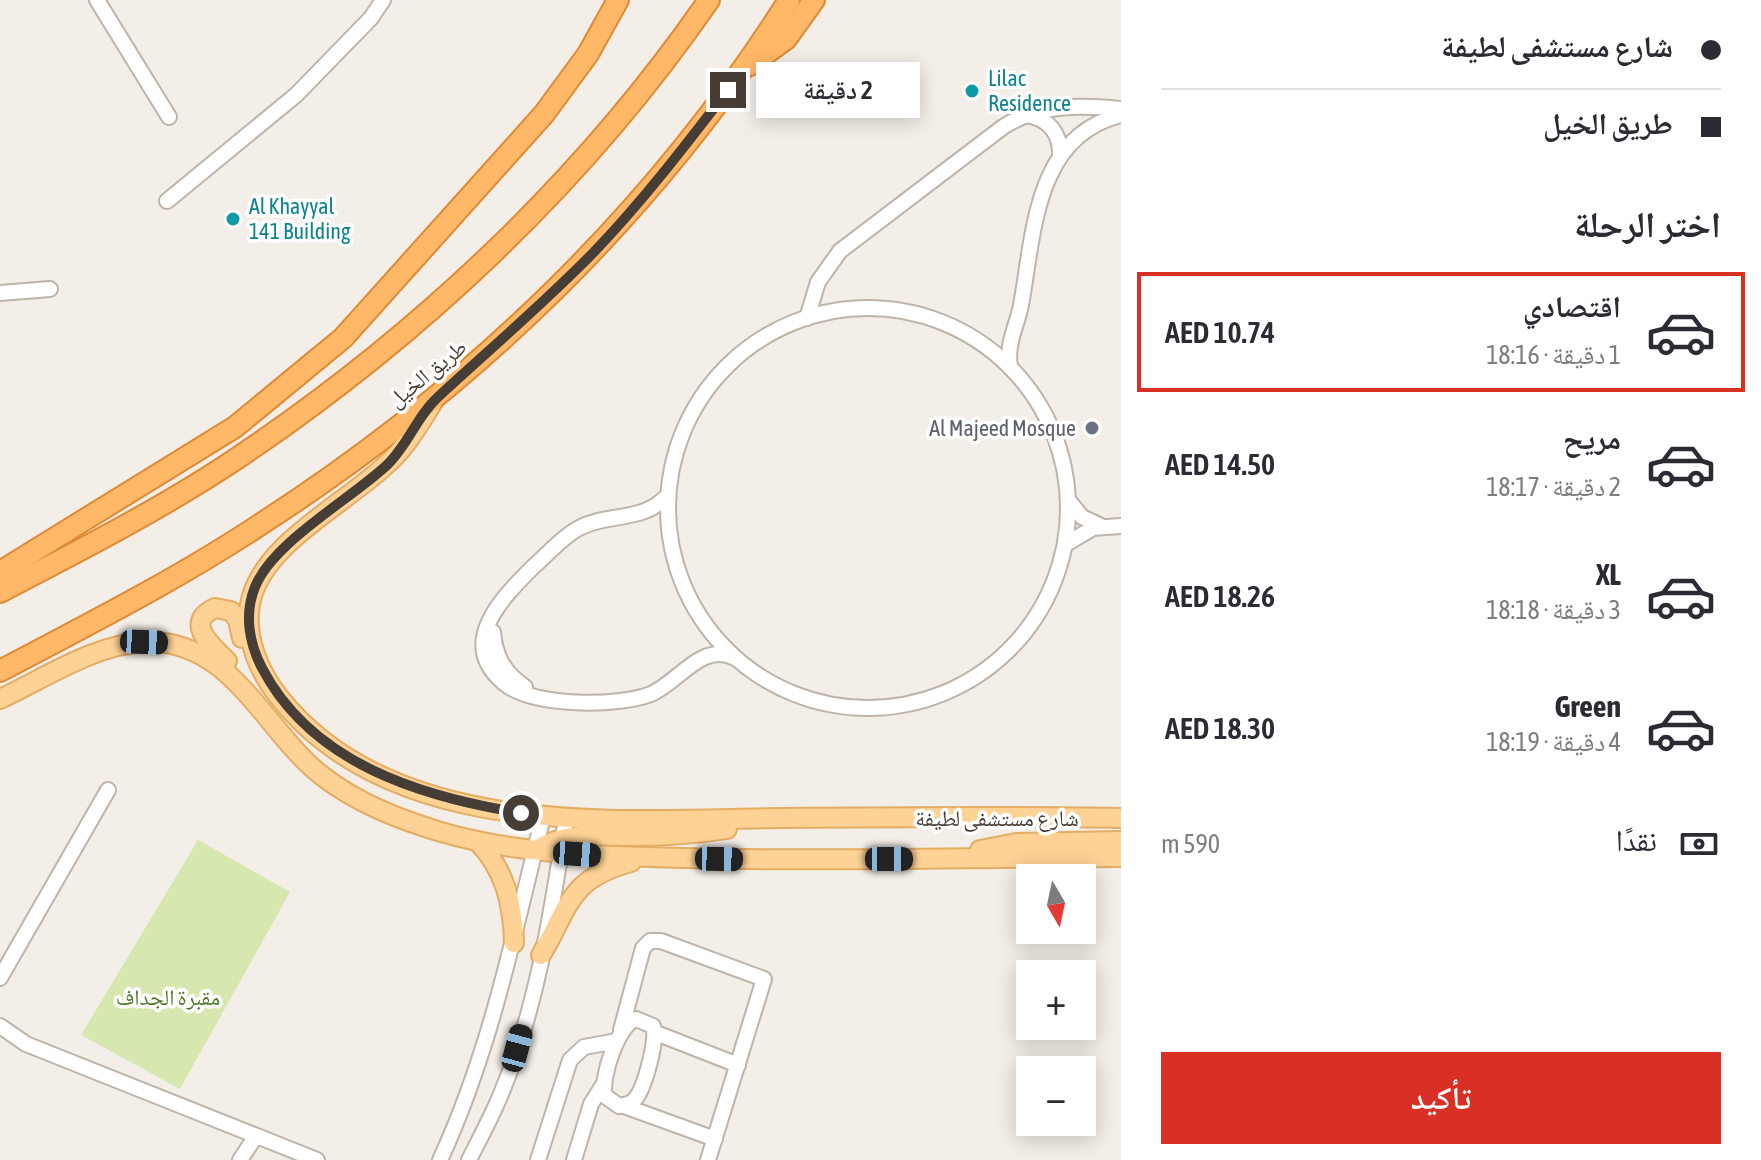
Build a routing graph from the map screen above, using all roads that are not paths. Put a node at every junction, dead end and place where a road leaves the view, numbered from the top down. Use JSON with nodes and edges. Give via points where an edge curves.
{"nodes":[{"id":1,"x":97,"y":0,"type":"edge"},
{"id":2,"x":383,"y":0,"type":"edge"},
{"id":3,"x":618,"y":0,"type":"edge"},
{"id":4,"x":709,"y":0,"type":"edge"},
{"id":5,"x":789,"y":0,"type":"edge"},
{"id":6,"x":814,"y":0,"type":"edge"},
{"id":7,"x":747,"y":66,"type":"junction"},
{"id":8,"x":1121,"y":112,"type":"edge"},
{"id":9,"x":1024,"y":115,"type":"junction"},
{"id":10,"x":169,"y":117,"type":"dead end"},
{"id":11,"x":1060,"y":156,"type":"junction"},
{"id":12,"x":167,"y":201,"type":"dead end"},
{"id":13,"x":50,"y":289,"type":"dead end"},
{"id":14,"x":0,"y":293,"type":"edge"},
{"id":15,"x":807,"y":318,"type":"junction"},
{"id":16,"x":1010,"y":366,"type":"junction"},
{"id":17,"x":434,"y":400,"type":"junction"},
{"id":18,"x":668,"y":495,"type":"junction"},
{"id":19,"x":1069,"y":501,"type":"junction"},
{"id":20,"x":637,"y":516,"type":"junction"},
{"id":21,"x":1101,"y":526,"type":"junction"},
{"id":22,"x":1121,"y":526,"type":"edge"},
{"id":23,"x":670,"y":537,"type":"junction"},
{"id":24,"x":1066,"y":544,"type":"junction"},
{"id":25,"x":0,"y":572,"type":"edge"},
{"id":26,"x":0,"y":592,"type":"edge"},
{"id":27,"x":705,"y":625,"type":"junction"},
{"id":28,"x":735,"y":658,"type":"junction"},
{"id":29,"x":698,"y":660,"type":"junction"},
{"id":30,"x":0,"y":671,"type":"edge"},
{"id":31,"x":272,"y":688,"type":"junction"},
{"id":32,"x":0,"y":699,"type":"edge"},
{"id":33,"x":257,"y":705,"type":"junction"},
{"id":34,"x":108,"y":790,"type":"dead end"},
{"id":35,"x":1121,"y":809,"type":"edge"},
{"id":36,"x":543,"y":817,"type":"junction"},
{"id":37,"x":1084,"y":817,"type":"junction"},
{"id":38,"x":1121,"y":818,"type":"edge"},
{"id":39,"x":564,"y":836,"type":"junction"},
{"id":40,"x":477,"y":841,"type":"junction"},
{"id":41,"x":1121,"y":841,"type":"edge"},
{"id":42,"x":535,"y":850,"type":"junction"},
{"id":43,"x":648,"y":857,"type":"junction"},
{"id":44,"x":1085,"y":857,"type":"junction"},
{"id":45,"x":1121,"y":857,"type":"edge"},
{"id":46,"x":959,"y":858,"type":"junction"},
{"id":47,"x":1121,"y":867,"type":"edge"},
{"id":48,"x":514,"y":943,"type":"junction"},
{"id":49,"x":541,"y":955,"type":"junction"},
{"id":50,"x":0,"y":978,"type":"edge"},
{"id":51,"x":0,"y":1026,"type":"edge"},
{"id":52,"x":656,"y":1033,"type":"junction"},
{"id":53,"x":619,"y":1036,"type":"junction"},
{"id":54,"x":0,"y":1041,"type":"edge"},
{"id":55,"x":26,"y":1044,"type":"junction"},
{"id":56,"x":590,"y":1046,"type":"junction"},
{"id":57,"x":609,"y":1064,"type":"junction"},
{"id":58,"x":738,"y":1065,"type":"junction"},
{"id":59,"x":603,"y":1085,"type":"junction"},
{"id":60,"x":624,"y":1106,"type":"junction"},
{"id":61,"x":483,"y":1132,"type":"junction"},
{"id":62,"x":256,"y":1136,"type":"junction"},
{"id":63,"x":715,"y":1139,"type":"junction"},
{"id":64,"x":447,"y":1146,"type":"junction"},
{"id":65,"x":240,"y":1160,"type":"edge"},
{"id":66,"x":317,"y":1160,"type":"edge"},
{"id":67,"x":431,"y":1160,"type":"edge"},
{"id":68,"x":440,"y":1160,"type":"edge"},
{"id":69,"x":469,"y":1160,"type":"edge"},
{"id":70,"x":483,"y":1160,"type":"edge"},
{"id":71,"x":538,"y":1160,"type":"edge"},
{"id":72,"x":574,"y":1160,"type":"edge"},
{"id":73,"x":708,"y":1160,"type":"edge"}],
"edges":[{"from":1,"to":10,"type":"street"},
{"from":2,"to":12,"type":"street","via":[[296,95]]},
{"from":3,"to":25,"type":"highway","via":[[588,54],[544,114],[334,347],[235,427]]},
{"from":4,"to":26,"type":"highway","name":"طريق الخيل","via":[[619,119],[541,206],[391,345],[226,466]]},
{"from":5,"to":7,"type":"highway","name":"طريق الخيل"},
{"from":6,"to":7,"type":"highway","via":[[786,39]]},
{"from":7,"to":17,"type":"highway","name":"طريق الخيل","via":[[594,251]]},
{"from":8,"to":9,"type":"street","via":[[1060,108]]},
{"from":8,"to":11,"type":"street","via":[[1089,128]]},
{"from":9,"to":11,"type":"street","via":[[1049,125]]},
{"from":9,"to":15,"type":"street","via":[[840,251],[818,282]]},
{"from":11,"to":16,"type":"street","via":[[1032,229]]},
{"from":13,"to":14,"type":"street"},
{"from":15,"to":16,"type":"street","via":[[863,309],[919,315],[971,336]]},
{"from":15,"to":18,"type":"street","via":[[759,341],[709,387],[678,445]]},
{"from":16,"to":19,"type":"street","via":[[1051,424],[1066,469]]},
{"from":17,"to":30,"type":"highway","name":"طريق الخيل","via":[[263,524]]},
{"from":17,"to":31,"type":"main road","name":"شارع مستشفى لطيفة","via":[[386,466],[264,569],[249,625],[252,645]]},
{"from":18,"to":20,"type":"street"},
{"from":18,"to":23,"type":"street"},
{"from":19,"to":21,"type":"street","via":[[1082,517]]},
{"from":19,"to":24,"type":"street"},
{"from":20,"to":23,"type":"street"},
{"from":20,"to":29,"type":"street","via":[[595,522],[568,534],[497,607],[485,630],[491,669],[522,694],[559,700],[637,699],[668,684]]},
{"from":21,"to":22,"type":"street"},
{"from":21,"to":24,"type":"street"},
{"from":23,"to":27,"type":"street","via":[[680,577]]},
{"from":24,"to":28,"type":"street","via":[[1048,598],[1015,645],[970,681],[935,697],[879,708],[821,702],[767,681]]},
{"from":27,"to":28,"type":"street"},
{"from":27,"to":29,"type":"street","via":[[707,639]]},
{"from":28,"to":29,"type":"street","via":[[720,654]]},
{"from":31,"to":33,"type":"main road","via":[[247,654],[235,615],[220,607],[209,610],[200,624],[202,635],[243,678]]},
{"from":31,"to":36,"type":"main road","name":"شارع مستشفى لطيفة","via":[[323,740],[390,779],[447,800]]},
{"from":32,"to":33,"type":"main road","name":"شارع مستشفى لطيفة","via":[[94,654],[144,642],[204,655]]},
{"from":33,"to":40,"type":"main road","name":"شارع مستشفى لطيفة","via":[[297,753],[346,793],[407,821]]},
{"from":34,"to":50,"type":"street"},
{"from":35,"to":37,"type":"main road"},
{"from":36,"to":39,"type":"main road","name":"شارع مستشفى لطيفة"},
{"from":36,"to":42,"type":"street"},
{"from":37,"to":38,"type":"main road","name":"شارع مستشفى لطيفة"},
{"from":37,"to":39,"type":"main road","name":"شارع مستشفى لطيفة","via":[[780,818]]},
{"from":39,"to":42,"type":"main road","name":"شارع مستشفى لطيفة"},
{"from":39,"to":43,"type":"main road","name":"شارع مستشفى لطيفة"},
{"from":39,"to":49,"type":"street"},
{"from":40,"to":42,"type":"main road","name":"شارع مستشفى لطيفة"},
{"from":40,"to":48,"type":"main road","via":[[503,876]]},
{"from":41,"to":46,"type":"main road","via":[[1016,843]]},
{"from":42,"to":48,"type":"street"},
{"from":43,"to":46,"type":"main road","name":"شارع مستشفى لطيفة"},
{"from":43,"to":49,"type":"main road","via":[[607,869],[577,888]]},
{"from":44,"to":45,"type":"main road","name":"شارع مستشفى لطيفة"},
{"from":44,"to":46,"type":"main road","name":"شارع مستشفى لطيفة"},
{"from":44,"to":47,"type":"main road"},
{"from":48,"to":64,"type":"street","via":[[481,1058]]},
{"from":49,"to":61,"type":"street","via":[[517,1048]]},
{"from":51,"to":55,"type":"street"},
{"from":52,"to":53,"type":"street","via":[[642,1019],[630,1021]]},
{"from":52,"to":58,"type":"street"},
{"from":52,"to":60,"type":"street","via":[[638,1096]]},
{"from":53,"to":56,"type":"street"},
{"from":53,"to":57,"type":"street"},
{"from":53,"to":58,"type":"street","via":[[643,948],[661,941],[764,979]]},
{"from":54,"to":55,"type":"street"},
{"from":55,"to":62,"type":"street"},
{"from":56,"to":57,"type":"street"},
{"from":56,"to":71,"type":"street","via":[[570,1060]]},
{"from":57,"to":59,"type":"street"},
{"from":58,"to":63,"type":"street"},
{"from":59,"to":60,"type":"street","via":[[608,1101]]},
{"from":59,"to":72,"type":"street","via":[[591,1104]]},
{"from":60,"to":63,"type":"street"},
{"from":61,"to":69,"type":"street"},
{"from":61,"to":70,"type":"street"},
{"from":62,"to":65,"type":"street"},
{"from":62,"to":66,"type":"street"},
{"from":63,"to":73,"type":"street"},
{"from":64,"to":67,"type":"street"},
{"from":64,"to":68,"type":"street"}]}
